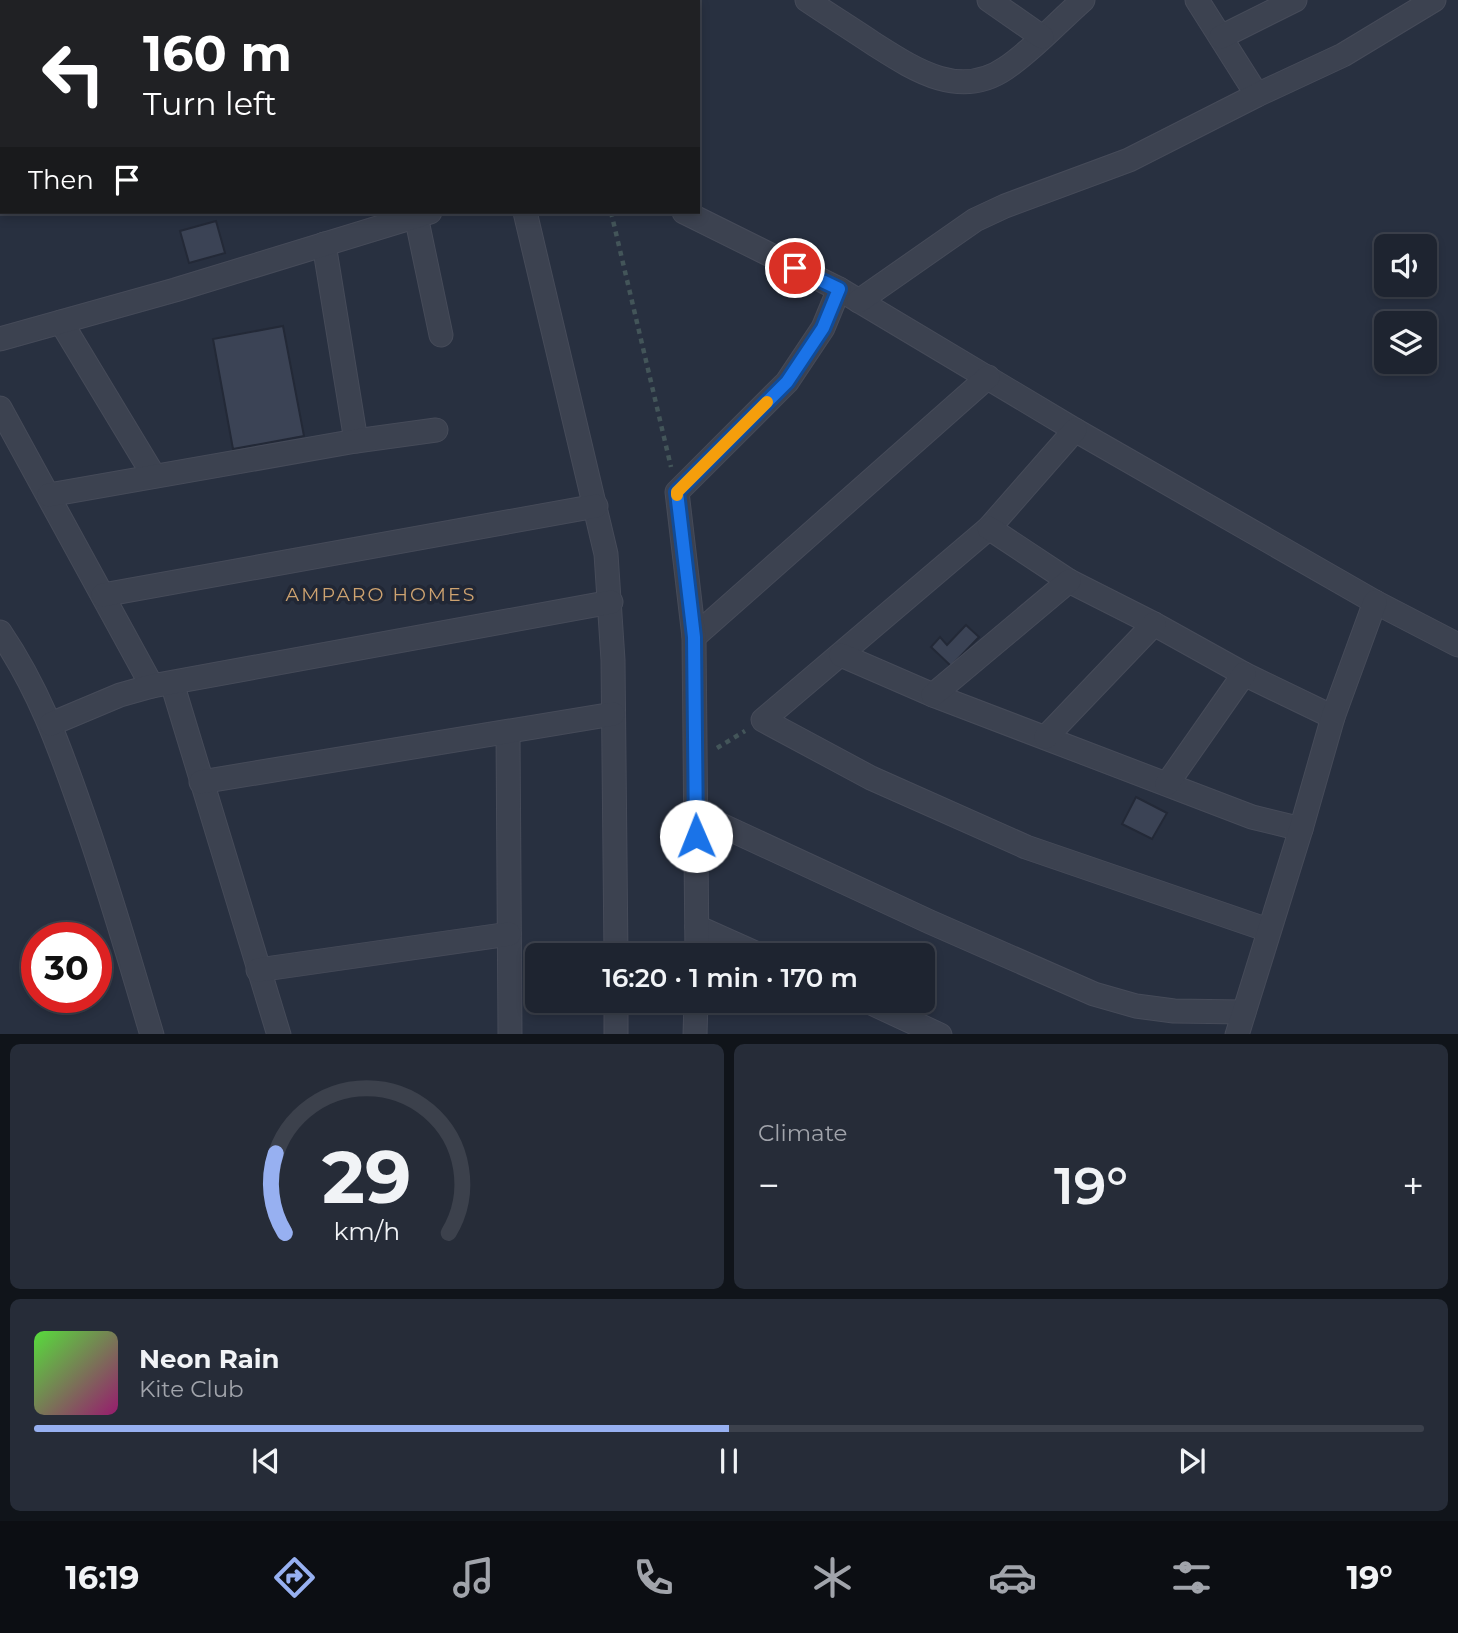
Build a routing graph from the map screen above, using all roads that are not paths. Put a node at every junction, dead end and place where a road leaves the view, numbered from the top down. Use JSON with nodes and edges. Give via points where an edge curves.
{"nodes":[{"id":1,"x":807,"y":0,"type":"edge"},
{"id":2,"x":989,"y":0,"type":"edge"},
{"id":3,"x":1083,"y":0,"type":"edge"},
{"id":4,"x":1197,"y":0,"type":"edge"},
{"id":5,"x":1295,"y":0,"type":"edge"},
{"id":6,"x":1434,"y":0,"type":"edge"},
{"id":7,"x":1041,"y":37,"type":"junction"},
{"id":8,"x":1221,"y":37,"type":"junction"},
{"id":9,"x":1256,"y":95,"type":"junction"},
{"id":10,"x":423,"y":214,"type":"edge"},
{"id":11,"x":525,"y":214,"type":"edge"},
{"id":12,"x":688,"y":214,"type":"edge"},
{"id":13,"x":324,"y":244,"type":"junction"},
{"id":14,"x":839,"y":289,"type":"junction"},
{"id":15,"x":859,"y":301,"type":"junction"},
{"id":16,"x":61,"y":322,"type":"junction"},
{"id":17,"x":441,"y":335,"type":"dead end"},
{"id":18,"x":0,"y":340,"type":"edge"},
{"id":19,"x":988,"y":377,"type":"junction"},
{"id":20,"x":0,"y":408,"type":"edge"},
{"id":21,"x":436,"y":430,"type":"dead end"},
{"id":22,"x":1075,"y":430,"type":"junction"},
{"id":23,"x":356,"y":441,"type":"junction"},
{"id":24,"x":153,"y":477,"type":"junction"},
{"id":25,"x":49,"y":495,"type":"junction"},
{"id":26,"x":596,"y":506,"type":"junction"},
{"id":27,"x":989,"y":528,"type":"junction"},
{"id":28,"x":1069,"y":581,"type":"junction"},
{"id":29,"x":103,"y":595,"type":"junction"},
{"id":30,"x":611,"y":602,"type":"junction"},
{"id":31,"x":1375,"y":602,"type":"junction"},
{"id":32,"x":1154,"y":624,"type":"junction"},
{"id":33,"x":0,"y":632,"type":"edge"},
{"id":34,"x":694,"y":637,"type":"junction"},
{"id":35,"x":1458,"y":645,"type":"edge"},
{"id":36,"x":841,"y":655,"type":"junction"},
{"id":37,"x":1244,"y":674,"type":"junction"},
{"id":38,"x":162,"y":684,"type":"junction"},
{"id":39,"x":933,"y":695,"type":"junction"},
{"id":40,"x":613,"y":714,"type":"junction"},
{"id":41,"x":1333,"y":717,"type":"junction"},
{"id":42,"x":51,"y":724,"type":"junction"},
{"id":43,"x":508,"y":732,"type":"junction"},
{"id":44,"x":1046,"y":737,"type":"junction"},
{"id":45,"x":201,"y":782,"type":"junction"},
{"id":46,"x":1167,"y":784,"type":"junction"},
{"id":47,"x":695,"y":813,"type":"junction"},
{"id":48,"x":1301,"y":829,"type":"junction"},
{"id":49,"x":697,"y":928,"type":"junction"},
{"id":50,"x":1268,"y":930,"type":"junction"},
{"id":51,"x":509,"y":934,"type":"junction"},
{"id":52,"x":616,"y":943,"type":"edge"},
{"id":53,"x":697,"y":943,"type":"edge"},
{"id":54,"x":732,"y":943,"type":"edge"},
{"id":55,"x":258,"y":970,"type":"junction"},
{"id":56,"x":616,"y":1013,"type":"edge"},
{"id":57,"x":696,"y":1013,"type":"edge"},
{"id":58,"x":894,"y":1013,"type":"edge"},
{"id":59,"x":1240,"y":1023,"type":"edge"},
{"id":60,"x":152,"y":1034,"type":"edge"},
{"id":61,"x":279,"y":1034,"type":"edge"},
{"id":62,"x":510,"y":1034,"type":"edge"},
{"id":63,"x":616,"y":1034,"type":"edge"},
{"id":64,"x":697,"y":1034,"type":"edge"},
{"id":65,"x":940,"y":1034,"type":"edge"}],
"edges":[{"from":1,"to":7,"type":"street","via":[[911,68],[952,83],[990,77]]},
{"from":2,"to":7,"type":"street"},
{"from":3,"to":7,"type":"street"},
{"from":4,"to":8,"type":"street"},
{"from":5,"to":8,"type":"street"},
{"from":6,"to":9,"type":"street","via":[[1343,55]]},
{"from":8,"to":9,"type":"street"},
{"from":9,"to":15,"type":"street","via":[[1129,160],[975,220]]},
{"from":10,"to":13,"type":"street"},
{"from":10,"to":17,"type":"street"},
{"from":11,"to":26,"type":"street"},
{"from":12,"to":14,"type":"street"},
{"from":13,"to":16,"type":"street"},
{"from":13,"to":23,"type":"street"},
{"from":14,"to":15,"type":"street"},
{"from":14,"to":34,"type":"street","via":[[823,328],[787,382],[677,492]]},
{"from":15,"to":19,"type":"street"},
{"from":16,"to":18,"type":"street"},
{"from":16,"to":24,"type":"street"},
{"from":19,"to":22,"type":"street"},
{"from":19,"to":34,"type":"street"},
{"from":20,"to":25,"type":"street"},
{"from":21,"to":23,"type":"street"},
{"from":22,"to":27,"type":"street"},
{"from":22,"to":31,"type":"street"},
{"from":23,"to":24,"type":"street"},
{"from":24,"to":25,"type":"street"},
{"from":25,"to":29,"type":"street"},
{"from":26,"to":29,"type":"street"},
{"from":26,"to":30,"type":"street"},
{"from":27,"to":28,"type":"street"},
{"from":27,"to":36,"type":"street"},
{"from":28,"to":32,"type":"street"},
{"from":28,"to":39,"type":"street"},
{"from":29,"to":38,"type":"street"},
{"from":30,"to":38,"type":"street"},
{"from":30,"to":40,"type":"street"},
{"from":31,"to":35,"type":"street"},
{"from":31,"to":41,"type":"street"},
{"from":32,"to":37,"type":"street"},
{"from":32,"to":44,"type":"street"},
{"from":33,"to":42,"type":"street"},
{"from":34,"to":47,"type":"street"},
{"from":36,"to":39,"type":"street"},
{"from":36,"to":50,"type":"street","via":[[763,720],[871,778],[1026,847]]},
{"from":37,"to":41,"type":"street"},
{"from":37,"to":46,"type":"street"},
{"from":38,"to":42,"type":"street","via":[[120,695]]},
{"from":38,"to":45,"type":"street"},
{"from":39,"to":44,"type":"street"},
{"from":40,"to":43,"type":"street"},
{"from":40,"to":52,"type":"street"},
{"from":41,"to":48,"type":"street"},
{"from":42,"to":60,"type":"street","via":[[102,868]]},
{"from":43,"to":45,"type":"street"},
{"from":43,"to":51,"type":"street"},
{"from":44,"to":46,"type":"street"},
{"from":45,"to":55,"type":"street"},
{"from":46,"to":48,"type":"street","via":[[1252,817]]},
{"from":47,"to":49,"type":"street"},
{"from":47,"to":59,"type":"street","via":[[1094,994],[1136,1006]]},
{"from":48,"to":50,"type":"street"},
{"from":49,"to":53,"type":"street"},
{"from":49,"to":54,"type":"street"},
{"from":50,"to":59,"type":"street"},
{"from":51,"to":55,"type":"street"},
{"from":51,"to":62,"type":"street"},
{"from":55,"to":61,"type":"street"},
{"from":56,"to":63,"type":"street"},
{"from":57,"to":64,"type":"street"},
{"from":58,"to":65,"type":"street"}]}
